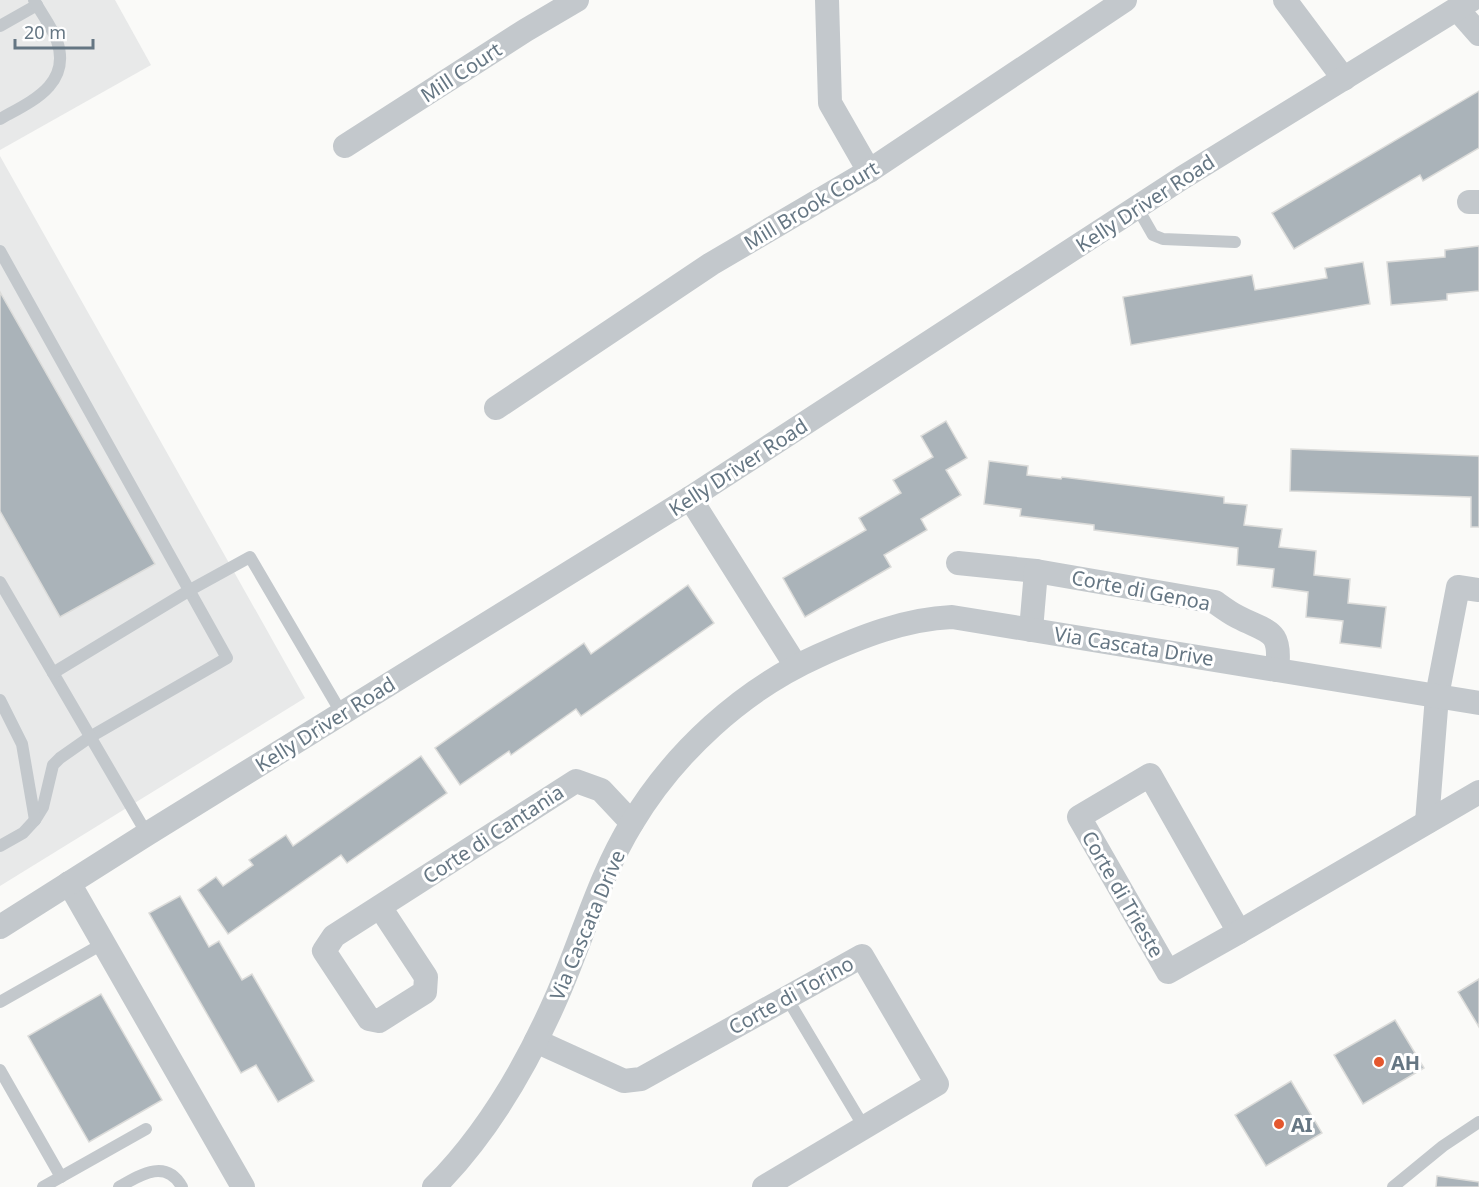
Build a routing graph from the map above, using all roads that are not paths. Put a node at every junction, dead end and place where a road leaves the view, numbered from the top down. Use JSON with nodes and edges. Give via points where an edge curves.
{"nodes":[{"id":1,"x":577,"y":0,"type":"edge"},
{"id":2,"x":827,"y":0,"type":"edge"},
{"id":3,"x":1125,"y":0,"type":"edge"},
{"id":4,"x":1285,"y":0,"type":"edge"},
{"id":5,"x":35,"y":2,"type":"edge"},
{"id":6,"x":1464,"y":4,"type":"edge"},
{"id":7,"x":0,"y":26,"type":"edge"},
{"id":8,"x":1479,"y":34,"type":"edge"},
{"id":9,"x":1344,"y":79,"type":"junction"},
{"id":10,"x":0,"y":119,"type":"edge"},
{"id":11,"x":345,"y":147,"type":"dead end"},
{"id":12,"x":869,"y":171,"type":"junction"},
{"id":13,"x":1137,"y":207,"type":"junction"},
{"id":14,"x":1235,"y":242,"type":"dead end"},
{"id":15,"x":0,"y":251,"type":"edge"},
{"id":16,"x":496,"y":408,"type":"dead end"},
{"id":17,"x":690,"y":498,"type":"junction"},
{"id":18,"x":958,"y":563,"type":"dead end"},
{"id":19,"x":1036,"y":571,"type":"junction"},
{"id":20,"x":0,"y":582,"type":"edge"},
{"id":21,"x":190,"y":590,"type":"junction"},
{"id":22,"x":1479,"y":590,"type":"edge"},
{"id":23,"x":1031,"y":630,"type":"junction"},
{"id":24,"x":796,"y":666,"type":"junction"},
{"id":25,"x":1277,"y":670,"type":"junction"},
{"id":26,"x":53,"y":673,"type":"junction"},
{"id":27,"x":1437,"y":696,"type":"junction"},
{"id":28,"x":0,"y":700,"type":"edge"},
{"id":29,"x":1479,"y":703,"type":"edge"},
{"id":30,"x":342,"y":714,"type":"junction"},
{"id":31,"x":90,"y":737,"type":"junction"},
{"id":32,"x":1479,"y":792,"type":"edge"},
{"id":33,"x":35,"y":820,"type":"junction"},
{"id":34,"x":1427,"y":822,"type":"junction"},
{"id":35,"x":632,"y":823,"type":"junction"},
{"id":36,"x":147,"y":834,"type":"junction"},
{"id":37,"x":0,"y":846,"type":"edge"},
{"id":38,"x":69,"y":883,"type":"junction"},
{"id":39,"x":380,"y":907,"type":"junction"},
{"id":40,"x":0,"y":927,"type":"edge"},
{"id":41,"x":1239,"y":932,"type":"junction"},
{"id":42,"x":104,"y":943,"type":"junction"},
{"id":43,"x":787,"y":998,"type":"junction"},
{"id":44,"x":0,"y":1002,"type":"edge"},
{"id":45,"x":536,"y":1041,"type":"junction"},
{"id":46,"x":0,"y":1070,"type":"edge"},
{"id":47,"x":1479,"y":1122,"type":"edge"},
{"id":48,"x":864,"y":1127,"type":"junction"},
{"id":49,"x":146,"y":1129,"type":"dead end"},
{"id":50,"x":61,"y":1177,"type":"junction"},
{"id":51,"x":437,"y":1186,"type":"edge"},
{"id":52,"x":43,"y":1187,"type":"edge"},
{"id":53,"x":119,"y":1187,"type":"edge"},
{"id":54,"x":182,"y":1187,"type":"edge"},
{"id":55,"x":243,"y":1187,"type":"edge"},
{"id":56,"x":764,"y":1187,"type":"edge"},
{"id":57,"x":1393,"y":1187,"type":"edge"}],
"edges":[{"from":1,"to":11,"type":"street","name":"Mill Court"},
{"from":2,"to":12,"type":"street","via":[[830,103]]},
{"from":3,"to":12,"type":"street","name":"Mill Brook Court"},
{"from":4,"to":9,"type":"street"},
{"from":5,"to":7,"type":"lane"},
{"from":5,"to":10,"type":"lane","via":[[57,41],[60,63],[51,87]]},
{"from":6,"to":8,"type":"street"},
{"from":6,"to":9,"type":"street","name":"Kelly Driver Road"},
{"from":9,"to":13,"type":"street","name":"Kelly Driver Road"},
{"from":12,"to":16,"type":"street","name":"Mill Brook Court","via":[[711,264]]},
{"from":13,"to":14,"type":"lane","via":[[1154,234],[1163,239]]},
{"from":13,"to":17,"type":"street","name":"Kelly Driver Road"},
{"from":15,"to":21,"type":"lane"},
{"from":17,"to":24,"type":"street"},
{"from":17,"to":30,"type":"street","name":"Kelly Driver Road"},
{"from":18,"to":19,"type":"street","name":"Corte di Genoa"},
{"from":19,"to":23,"type":"street"},
{"from":19,"to":25,"type":"street","name":"Corte di Genoa","via":[[1215,602],[1273,636],[1278,644]]},
{"from":20,"to":26,"type":"lane"},
{"from":21,"to":26,"type":"lane"},
{"from":21,"to":30,"type":"lane","via":[[250,557]]},
{"from":21,"to":31,"type":"lane","via":[[227,658]]},
{"from":22,"to":27,"type":"street","via":[[1458,586]]},
{"from":23,"to":24,"type":"street","name":"Via Cascata Drive","via":[[952,617],[928,618],[862,638]]},
{"from":23,"to":25,"type":"street","name":"Via Cascata Drive"},
{"from":24,"to":35,"type":"street","name":"Via Cascata Drive","via":[[736,707],[679,758]]},
{"from":25,"to":27,"type":"street","name":"Via Cascata Drive"},
{"from":26,"to":31,"type":"lane"},
{"from":27,"to":29,"type":"street","name":"Via Cascata Drive"},
{"from":27,"to":34,"type":"street"},
{"from":28,"to":33,"type":"lane","via":[[22,744]]},
{"from":30,"to":36,"type":"street","name":"Kelly Driver Road"},
{"from":31,"to":33,"type":"lane","via":[[53,765],[43,807]]},
{"from":31,"to":36,"type":"lane"},
{"from":32,"to":34,"type":"street","name":"Corte di Trieste"},
{"from":33,"to":37,"type":"lane","via":[[23,833]]},
{"from":34,"to":41,"type":"street","name":"Corte di Trieste"},
{"from":35,"to":39,"type":"street","name":"Corte di Cantania","via":[[601,790],[576,781]]},
{"from":35,"to":45,"type":"street","name":"Via Cascata Drive","via":[[600,885]]},
{"from":36,"to":38,"type":"street","name":"Kelly Driver Road"},
{"from":38,"to":40,"type":"street","name":"Kelly Driver Road"},
{"from":38,"to":42,"type":"street"},
{"from":39,"to":39,"type":"street","name":"Corte di Cantania","via":[[334,936],[324,951],[369,1019],[379,1021],[425,992],[426,977]]},
{"from":41,"to":41,"type":"street","name":"Corte di Trieste","via":[[1168,972],[1079,817],[1150,775]]},
{"from":42,"to":44,"type":"lane"},
{"from":42,"to":55,"type":"street"},
{"from":43,"to":45,"type":"street","name":"Corte di Torino","via":[[641,1079],[624,1081]]},
{"from":43,"to":48,"type":"lane"},
{"from":43,"to":48,"type":"street","name":"Corte di Torino","via":[[862,956],[937,1083]]},
{"from":45,"to":51,"type":"street","name":"Via Cascata Drive","via":[[489,1121]]},
{"from":46,"to":50,"type":"lane"},
{"from":47,"to":57,"type":"lane"},
{"from":48,"to":56,"type":"street","name":"Corte di Torino"},
{"from":49,"to":50,"type":"lane"},
{"from":50,"to":52,"type":"lane"},
{"from":53,"to":54,"type":"lane","via":[[143,1173],[156,1171],[175,1177]]}]}
